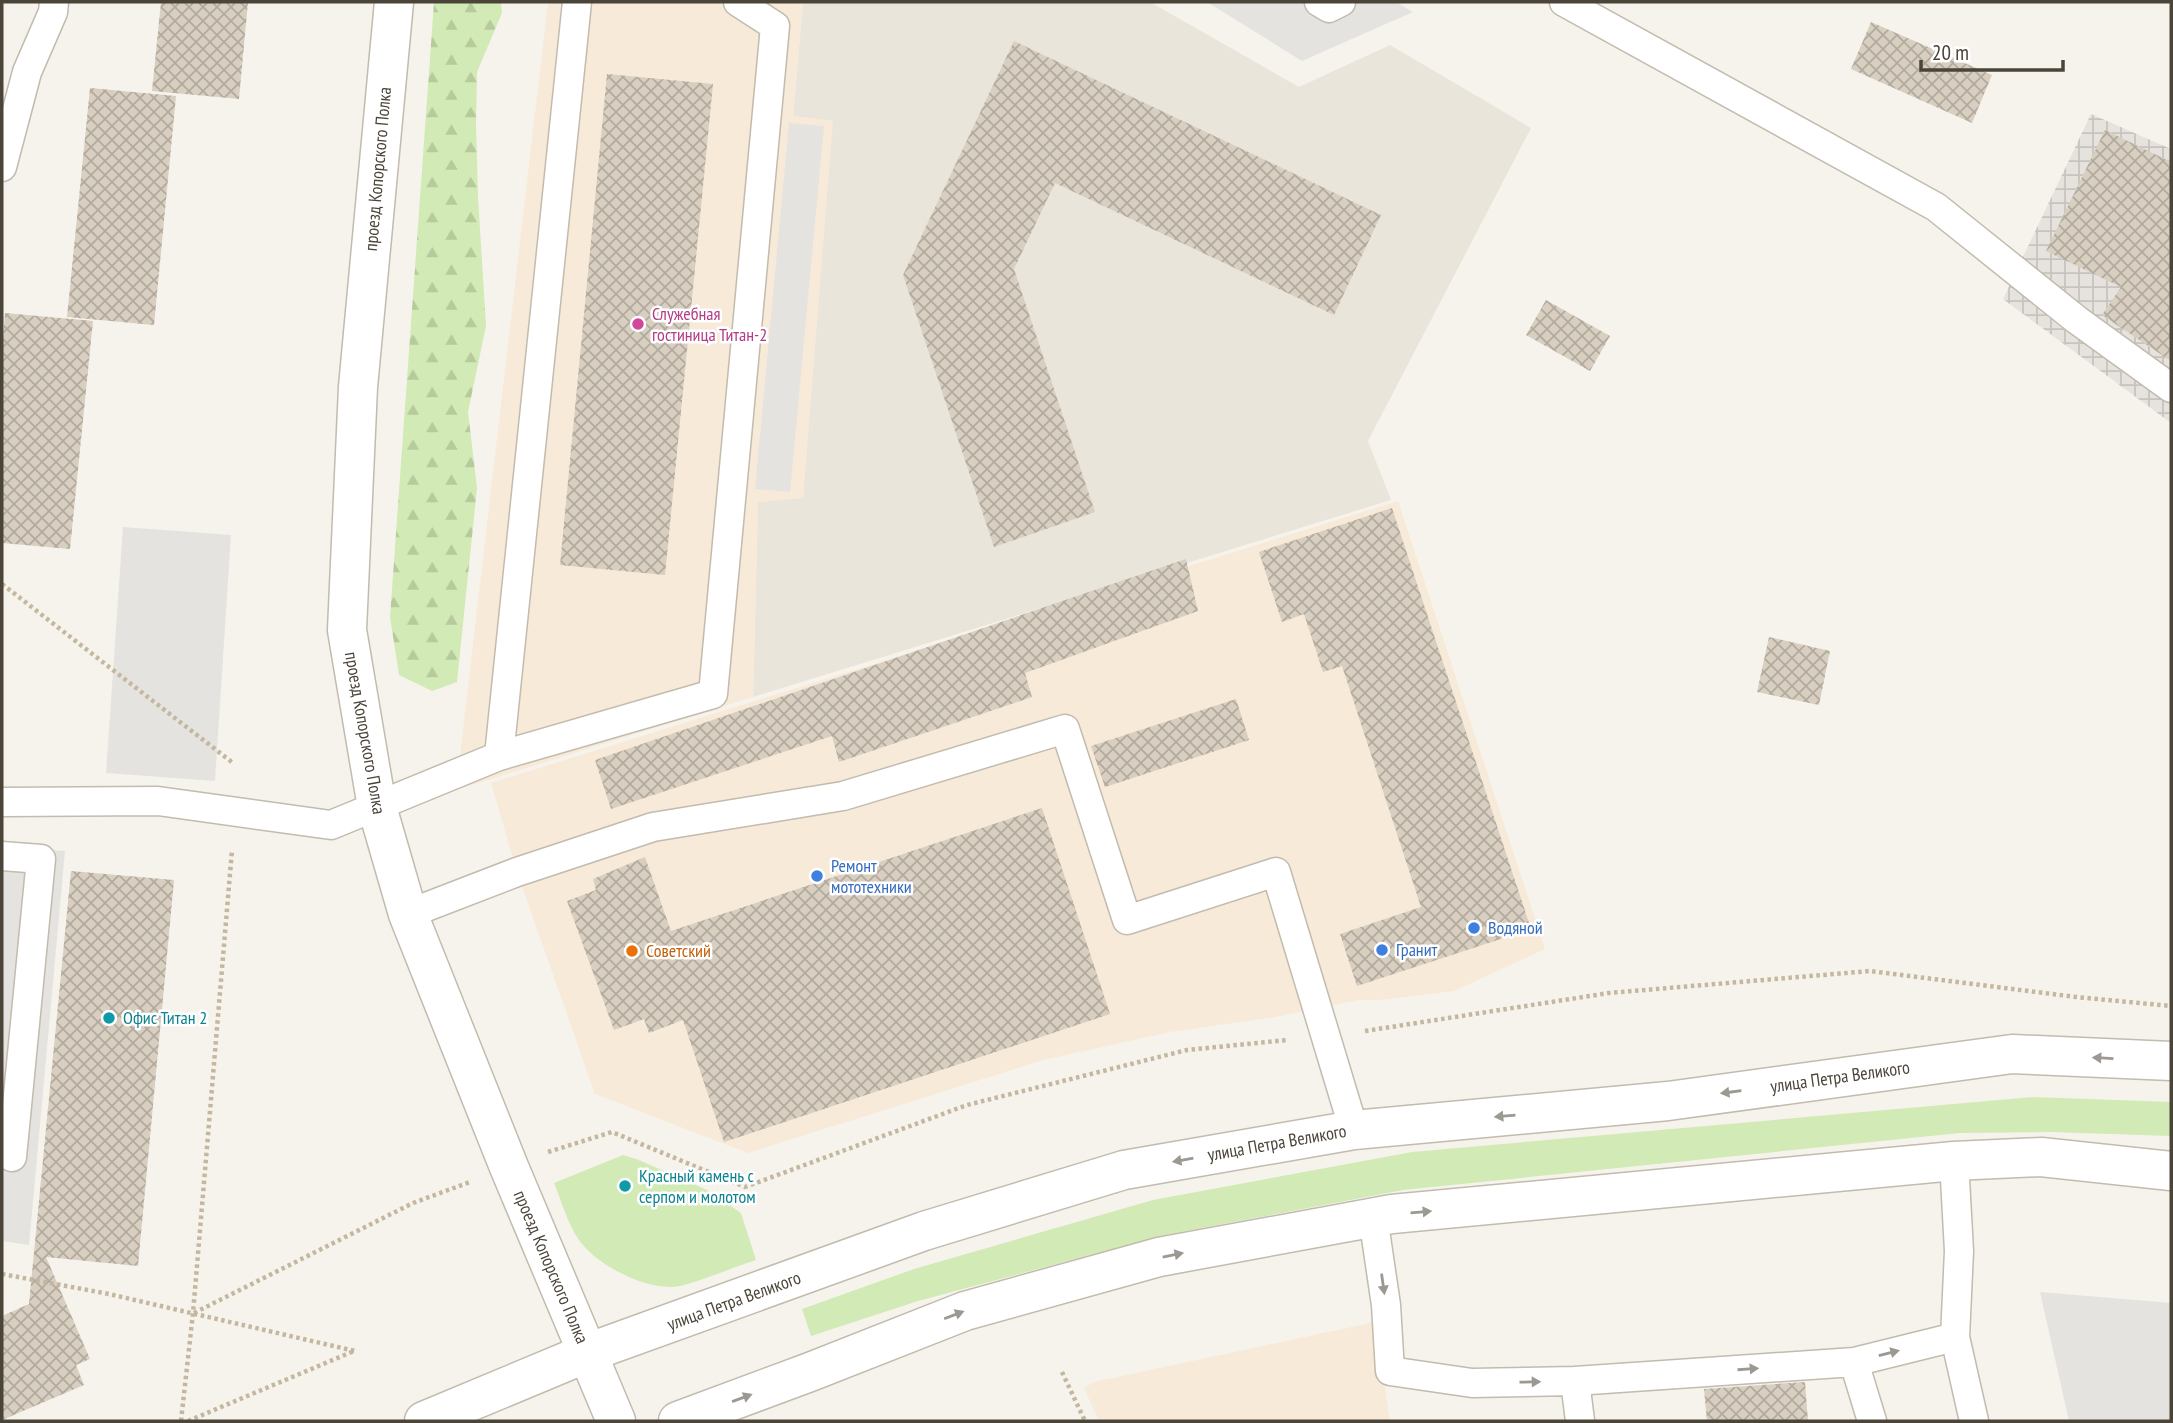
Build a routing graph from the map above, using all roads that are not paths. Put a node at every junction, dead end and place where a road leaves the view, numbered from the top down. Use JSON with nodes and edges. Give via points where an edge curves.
{"nodes":[{"id":1,"x":54,"y":2,"type":"edge"},
{"id":2,"x":394,"y":2,"type":"edge"},
{"id":3,"x":577,"y":2,"type":"edge"},
{"id":4,"x":738,"y":2,"type":"edge"},
{"id":5,"x":1319,"y":2,"type":"edge"},
{"id":6,"x":1341,"y":2,"type":"edge"},
{"id":7,"x":1564,"y":2,"type":"edge"},
{"id":8,"x":2,"y":167,"type":"edge"},
{"id":9,"x":2171,"y":388,"type":"edge"},
{"id":10,"x":499,"y":756,"type":"junction"},
{"id":11,"x":2,"y":802,"type":"edge"},
{"id":12,"x":377,"y":807,"type":"junction"},
{"id":13,"x":2,"y":856,"type":"edge"},
{"id":14,"x":408,"y":914,"type":"junction"},
{"id":15,"x":2171,"y":1061,"type":"edge"},
{"id":16,"x":1354,"y":1130,"type":"junction"},
{"id":17,"x":12,"y":1157,"type":"dead end"},
{"id":18,"x":1954,"y":1161,"type":"junction"},
{"id":19,"x":2171,"y":1171,"type":"edge"},
{"id":20,"x":1373,"y":1217,"type":"junction"},
{"id":21,"x":1955,"y":1337,"type":"junction"},
{"id":22,"x":587,"y":1353,"type":"junction"},
{"id":23,"x":1854,"y":1362,"type":"junction"},
{"id":24,"x":1575,"y":1381,"type":"junction"},
{"id":25,"x":424,"y":1421,"type":"edge"},
{"id":26,"x":615,"y":1421,"type":"edge"},
{"id":27,"x":678,"y":1421,"type":"edge"},
{"id":28,"x":1580,"y":1421,"type":"edge"},
{"id":29,"x":1872,"y":1421,"type":"edge"},
{"id":30,"x":1974,"y":1421,"type":"edge"}],
"edges":[{"from":1,"to":8,"type":"lane","via":[[27,72]]},
{"from":2,"to":12,"type":"street","name":"проезд Копорского Полка","via":[[358,387],[347,630]]},
{"from":3,"to":10,"type":"lane"},
{"from":4,"to":10,"type":"lane","via":[[775,26],[713,694]]},
{"from":5,"to":6,"type":"lane","via":[[1329,8]]},
{"from":7,"to":9,"type":"lane","via":[[1936,207]]},
{"from":10,"to":12,"type":"lane"},
{"from":11,"to":12,"type":"lane","via":[[159,801],[331,825]]},
{"from":12,"to":14,"type":"street","name":"проезд Копорского Полка"},
{"from":13,"to":17,"type":"lane","via":[[41,859]]},
{"from":14,"to":16,"type":"lane","via":[[653,827],[843,796],[1065,729],[1127,920],[1276,872]]},
{"from":14,"to":22,"type":"street","name":"проезд Копорского Полка"},
{"from":15,"to":16,"type":"street","name":"улица Петра Великого","one_way":true,"via":[[2012,1054],[1668,1101]]},
{"from":16,"to":22,"type":"street","name":"улица Петра Великого","one_way":true,"via":[[1124,1170],[924,1231]]},
{"from":18,"to":19,"type":"street","via":[[2041,1157]]},
{"from":20,"to":18,"type":"street","one_way":true},
{"from":18,"to":21,"type":"lane","via":[[1959,1251]]},
{"from":20,"to":24,"type":"lane","one_way":true,"via":[[1390,1371],[1472,1382]]},
{"from":27,"to":20,"type":"street","one_way":true,"via":[[965,1311],[1159,1257]]},
{"from":23,"to":21,"type":"lane","one_way":true},
{"from":21,"to":30,"type":"lane"},
{"from":22,"to":25,"type":"street","name":"улица Петра Великого"},
{"from":22,"to":26,"type":"street","name":"проезд Копорского Полка"},
{"from":24,"to":23,"type":"lane","one_way":true},
{"from":23,"to":29,"type":"lane"},
{"from":24,"to":28,"type":"lane"}]}
